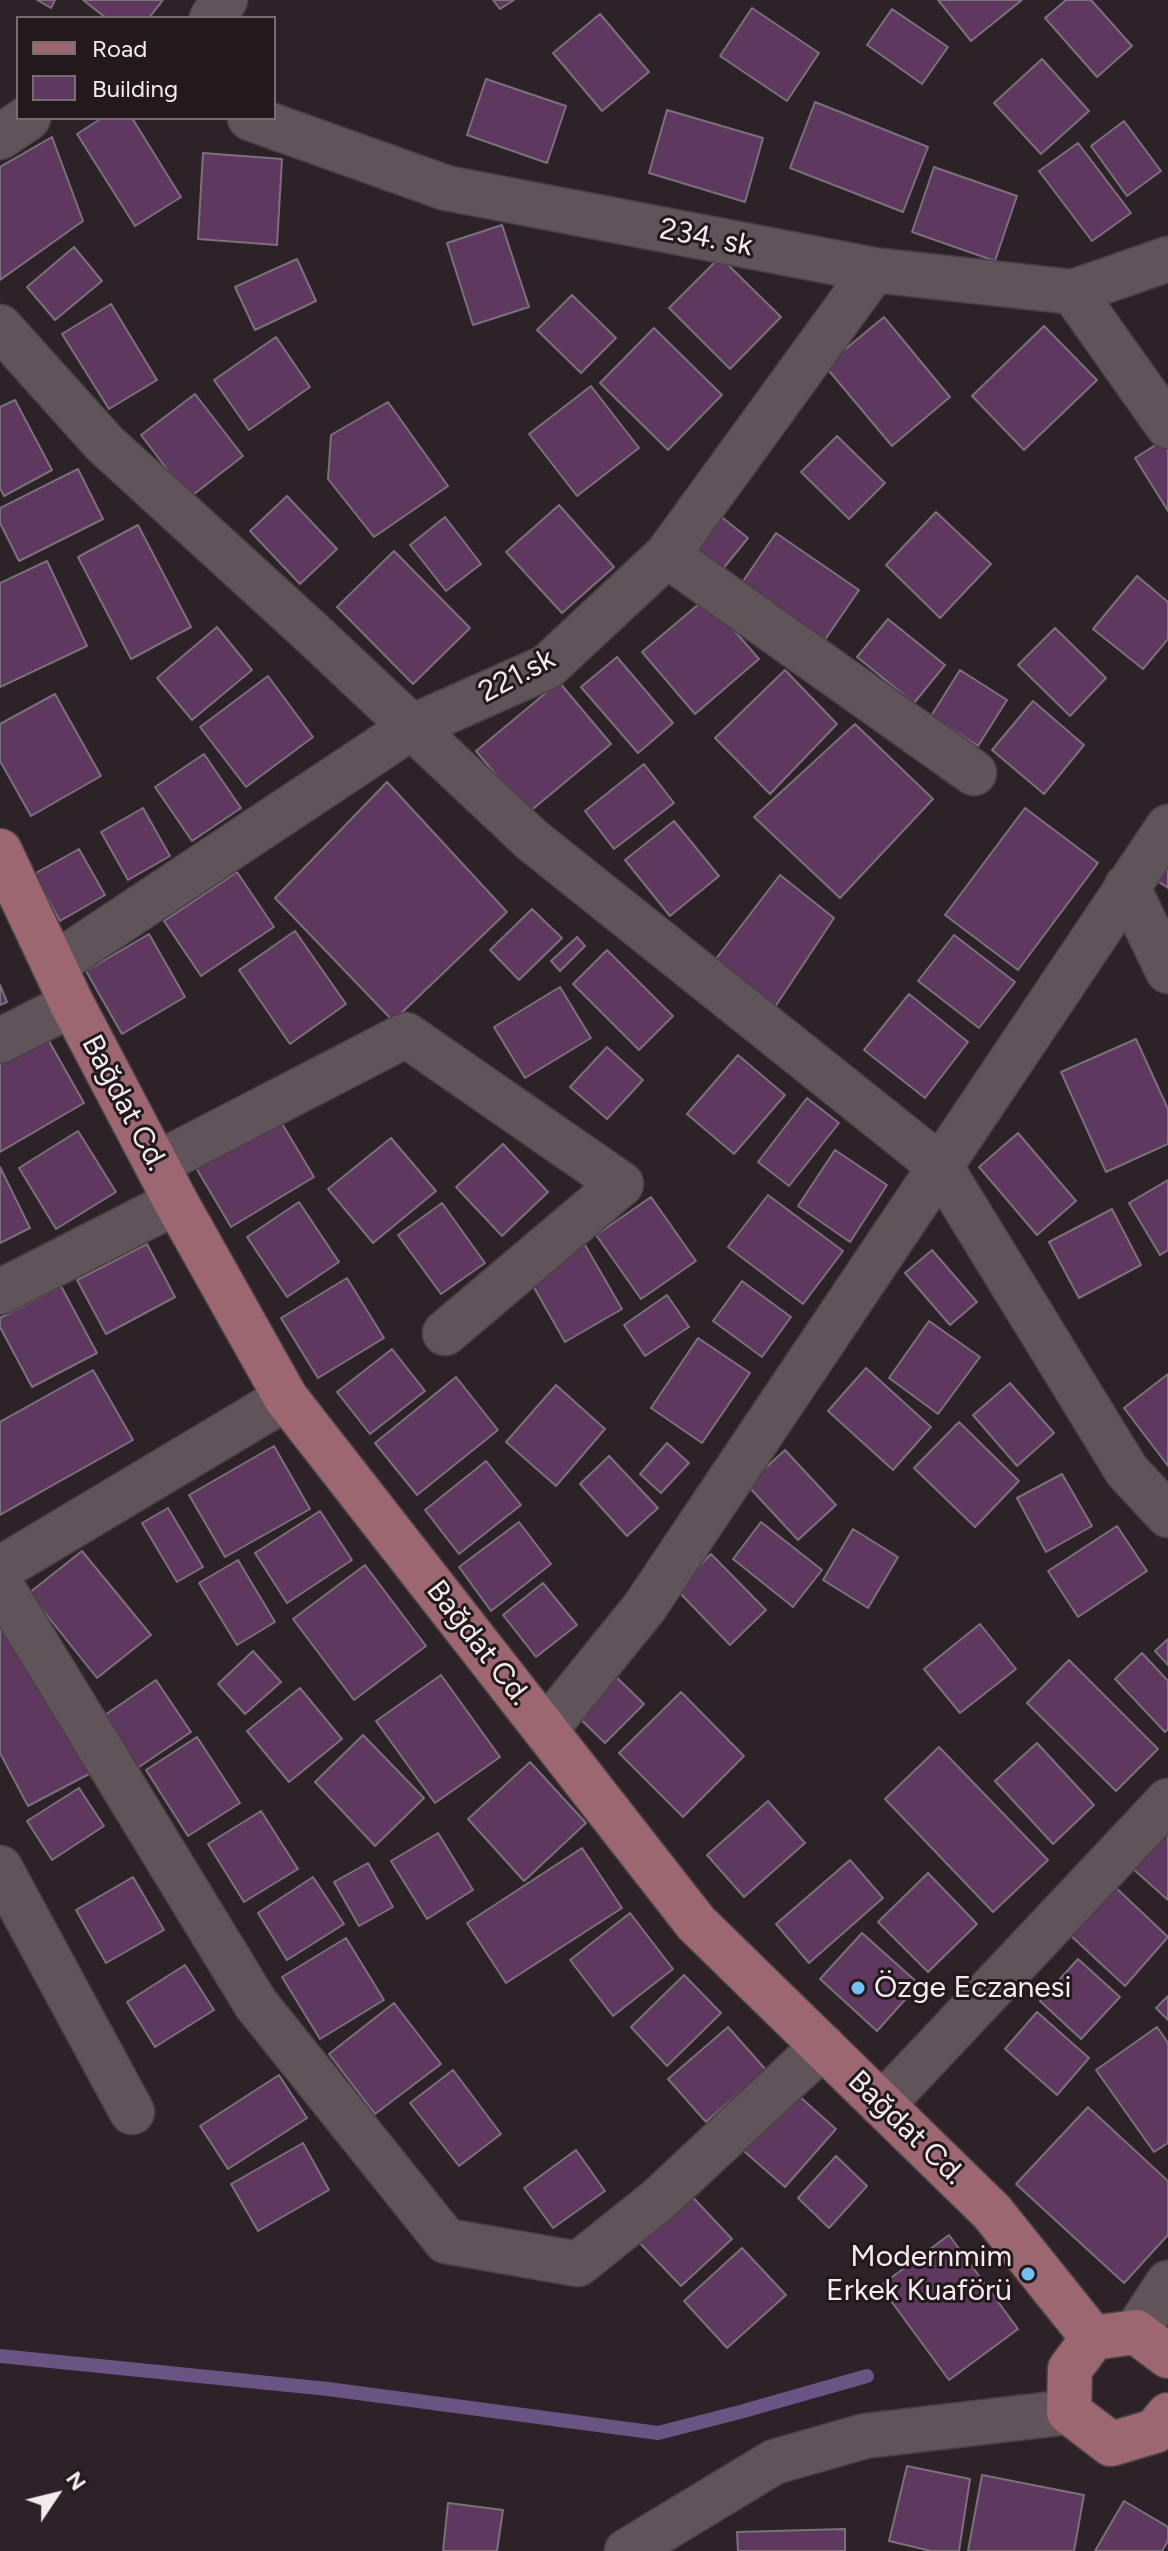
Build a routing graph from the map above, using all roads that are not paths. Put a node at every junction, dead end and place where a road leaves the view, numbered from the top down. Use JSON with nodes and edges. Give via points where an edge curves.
{"nodes":[{"id":1,"x":25,"y":120,"type":"edge"},
{"id":2,"x":256,"y":120,"type":"edge"},
{"id":3,"x":0,"y":137,"type":"edge"},
{"id":4,"x":1168,"y":259,"type":"edge"},
{"id":5,"x":874,"y":270,"type":"junction"},
{"id":6,"x":1073,"y":292,"type":"junction"},
{"id":7,"x":0,"y":327,"type":"edge"},
{"id":8,"x":1168,"y":426,"type":"edge"},
{"id":9,"x":667,"y":555,"type":"junction"},
{"id":10,"x":412,"y":727,"type":"junction"},
{"id":11,"x":974,"y":773,"type":"dead end"},
{"id":12,"x":1168,"y":827,"type":"edge"},
{"id":13,"x":0,"y":851,"type":"edge"},
{"id":14,"x":1127,"y":886,"type":"junction"},
{"id":15,"x":1168,"y":971,"type":"edge"},
{"id":16,"x":63,"y":985,"type":"junction"},
{"id":17,"x":0,"y":1041,"type":"edge"},
{"id":18,"x":940,"y":1166,"type":"junction"},
{"id":19,"x":166,"y":1183,"type":"junction"},
{"id":20,"x":0,"y":1292,"type":"edge"},
{"id":21,"x":445,"y":1333,"type":"dead end"},
{"id":22,"x":286,"y":1398,"type":"junction"},
{"id":23,"x":1168,"y":1515,"type":"edge"},
{"id":24,"x":0,"y":1569,"type":"edge"},
{"id":25,"x":0,"y":1584,"type":"edge"},
{"id":26,"x":546,"y":1729,"type":"junction"},
{"id":27,"x":1168,"y":1801,"type":"edge"},
{"id":28,"x":0,"y":1868,"type":"edge"},
{"id":29,"x":823,"y":2046,"type":"junction"},
{"id":30,"x":882,"y":2105,"type":"junction"},
{"id":31,"x":132,"y":2112,"type":"dead end"},
{"id":32,"x":1168,"y":2283,"type":"edge"},
{"id":33,"x":1093,"y":2338,"type":"junction"},
{"id":34,"x":1152,"y":2344,"type":"edge"},
{"id":35,"x":1069,"y":2412,"type":"junction"},
{"id":36,"x":1164,"y":2430,"type":"edge"},
{"id":37,"x":627,"y":2551,"type":"edge"}],
"edges":[{"from":1,"to":3,"type":"street"},
{"from":2,"to":5,"type":"street","name":"234. sk","via":[[446,188]]},
{"from":4,"to":6,"type":"street","name":"234. sk"},
{"from":5,"to":6,"type":"street","name":"234. sk"},
{"from":5,"to":9,"type":"street","name":"221.sk"},
{"from":6,"to":8,"type":"street"},
{"from":7,"to":10,"type":"street","via":[[104,443]]},
{"from":9,"to":10,"type":"street","name":"221.sk","via":[[547,667]]},
{"from":9,"to":11,"type":"street"},
{"from":10,"to":16,"type":"street","name":"221.sk"},
{"from":10,"to":18,"type":"street","via":[[532,840]]},
{"from":12,"to":14,"type":"street"},
{"from":13,"to":16,"type":"main road","name":"Bağdat Cd."},
{"from":14,"to":15,"type":"street"},
{"from":14,"to":18,"type":"street"},
{"from":16,"to":17,"type":"street","name":"221.sk"},
{"from":16,"to":19,"type":"main road","name":"Bağdat Cd."},
{"from":18,"to":23,"type":"street","via":[[1127,1471]]},
{"from":18,"to":26,"type":"street","via":[[644,1608]]},
{"from":19,"to":20,"type":"street"},
{"from":19,"to":21,"type":"street","via":[[406,1035],[621,1184]]},
{"from":19,"to":22,"type":"main road","name":"Bağdat Cd."},
{"from":22,"to":24,"type":"street"},
{"from":22,"to":26,"type":"main road","name":"Bağdat Cd."},
{"from":25,"to":29,"type":"street","via":[[256,2004],[446,2241],[578,2264],[658,2200]]},
{"from":26,"to":29,"type":"main road","name":"Bağdat Cd.","via":[[696,1923]]},
{"from":27,"to":30,"type":"street"},
{"from":28,"to":31,"type":"street"},
{"from":29,"to":30,"type":"main road","name":"Bağdat Cd."},
{"from":30,"to":33,"type":"main road","name":"Bağdat Cd.","via":[[992,2212]]},
{"from":32,"to":34,"type":"street"},
{"from":33,"to":34,"type":"main road"},
{"from":33,"to":35,"type":"main road","via":[[1070,2369]]},
{"from":35,"to":36,"type":"main road","via":[[1111,2444]]},
{"from":35,"to":37,"type":"street","via":[[865,2436],[774,2462]]}]}
